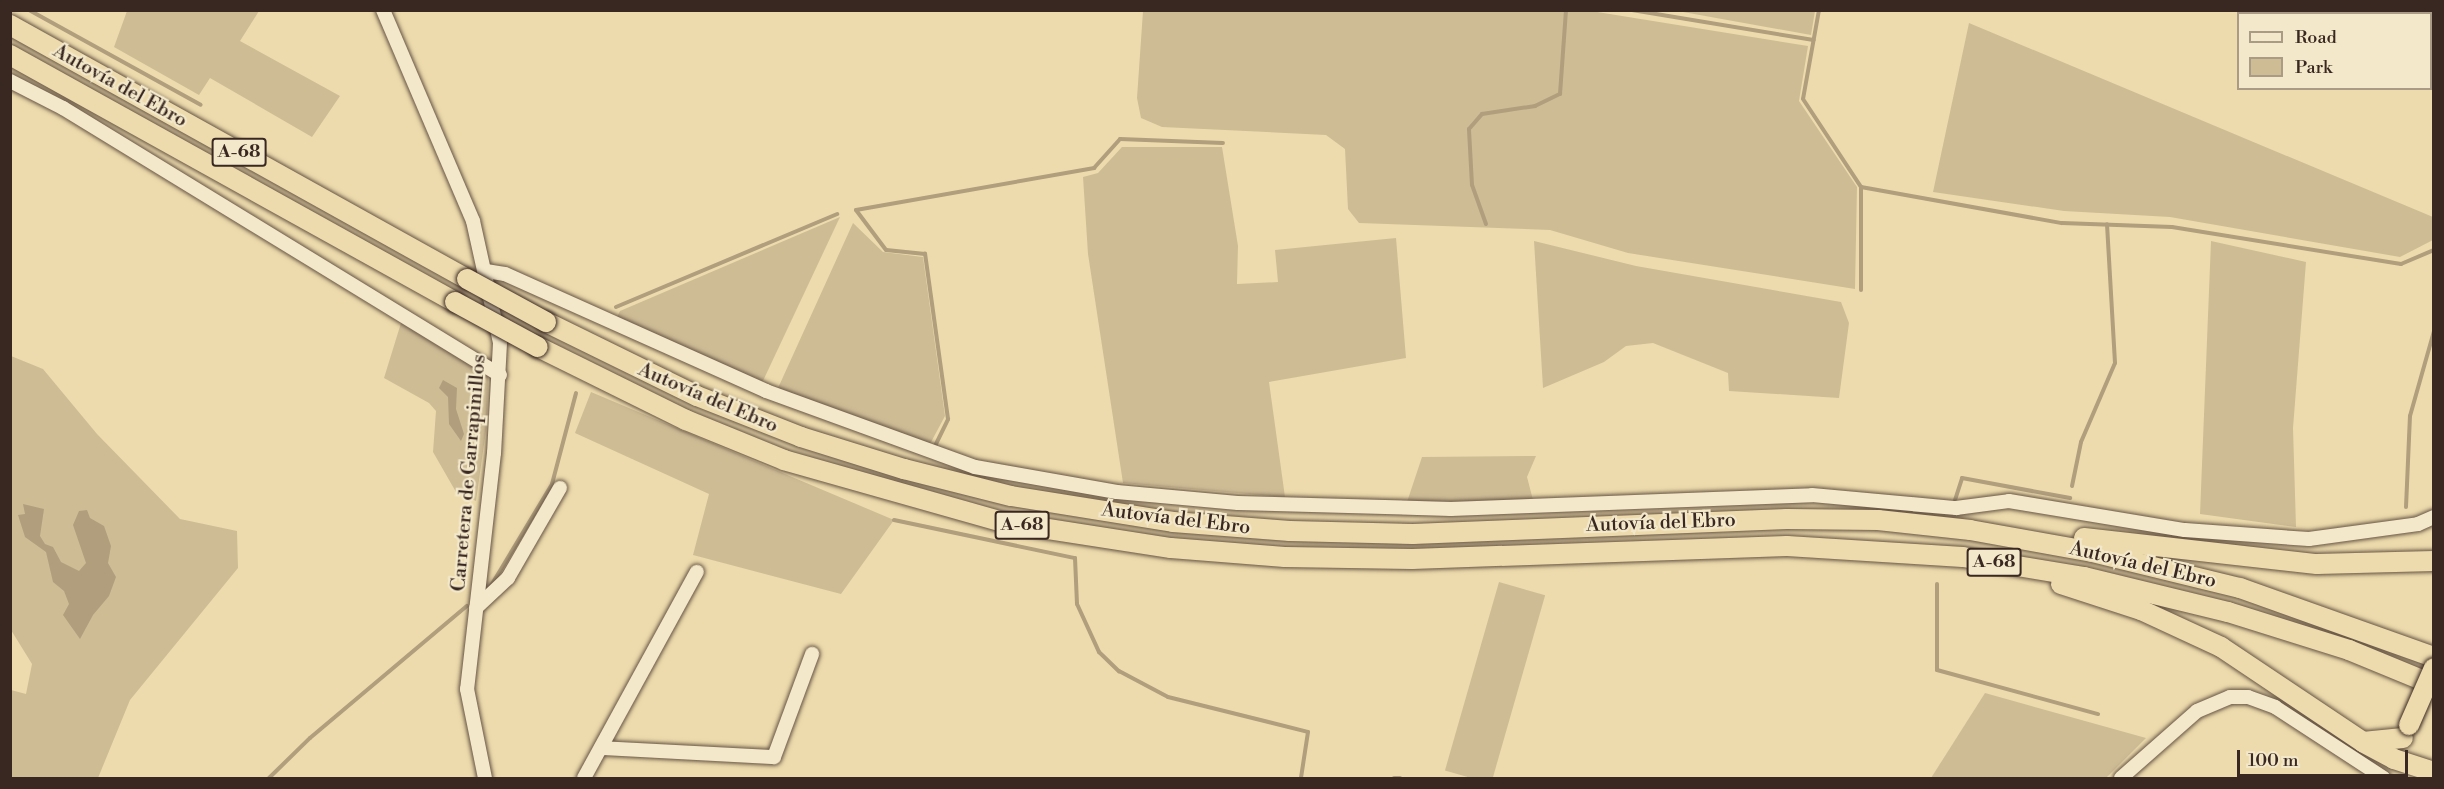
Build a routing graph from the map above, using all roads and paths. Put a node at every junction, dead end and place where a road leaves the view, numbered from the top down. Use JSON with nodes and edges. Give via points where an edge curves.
{"nodes":[{"id":1,"x":383,"y":10,"type":"edge"},
{"id":2,"x":10,"y":25,"type":"edge"},
{"id":3,"x":10,"y":55,"type":"edge"},
{"id":4,"x":10,"y":81,"type":"edge"},
{"id":5,"x":486,"y":271,"type":"junction"},
{"id":6,"x":500,"y":375,"type":"junction"},
{"id":7,"x":560,"y":488,"type":"dead end"},
{"id":8,"x":2433,"y":517,"type":"edge"},
{"id":9,"x":1971,"y":530,"type":"junction"},
{"id":10,"x":1939,"y":555,"type":"junction"},
{"id":11,"x":2429,"y":564,"type":"edge"},
{"id":12,"x":697,"y":572,"type":"dead end"},
{"id":13,"x":476,"y":608,"type":"junction"},
{"id":14,"x":812,"y":654,"type":"dead end"},
{"id":15,"x":2433,"y":657,"type":"edge"},
{"id":16,"x":2433,"y":668,"type":"edge"},
{"id":17,"x":2433,"y":685,"type":"edge"},
{"id":18,"x":2406,"y":731,"type":"junction"},
{"id":19,"x":2363,"y":742,"type":"junction"},
{"id":20,"x":601,"y":748,"type":"junction"},
{"id":21,"x":2394,"y":759,"type":"junction"},
{"id":22,"x":2431,"y":771,"type":"edge"},
{"id":23,"x":485,"y":778,"type":"edge"},
{"id":24,"x":584,"y":778,"type":"edge"},
{"id":25,"x":2121,"y":778,"type":"edge"},
{"id":26,"x":2385,"y":778,"type":"edge"}],
"edges":[{"from":1,"to":5,"type":"street","name":"Carretera de Garrapinillos","via":[[473,221]]},
{"from":2,"to":9,"type":"highway","name":"Autovía del Ebro","number":"A-68","bridge":true,"via":[[546,322],[697,396],[801,437],[904,469],[1011,496],[1173,522],[1290,531],[1413,534],[1787,519],[1878,520]]},
{"from":3,"to":10,"type":"highway","name":"Autovía del Ebro","number":"A-68","bridge":true,"via":[[538,347],[686,420],[784,460],[1004,522],[1171,548],[1286,557],[1412,560],[1787,546]]},
{"from":4,"to":6,"type":"street","via":[[63,108]]},
{"from":5,"to":6,"type":"street","name":"Carretera de Garrapinillos","via":[[500,343]]},
{"from":5,"to":8,"type":"street","via":[[505,274],[766,391],[975,467],[1117,492],[1238,503],[1451,509],[1812,495],[1956,508],[2009,501],[2185,530],[2309,539],[2418,524]]},
{"from":6,"to":13,"type":"street","name":"Carretera de Garrapinillos"},
{"from":7,"to":13,"type":"street","via":[[508,578]]},
{"from":9,"to":11,"type":"highway","via":[[1994,527],[2317,564]]},
{"from":9,"to":15,"type":"highway","name":"Autovía del Ebro","number":"A-68","via":[[2092,552],[2229,585]]},
{"from":10,"to":17,"type":"highway","name":"Autovía del Ebro","number":"A-68","via":[[2084,577],[2228,612],[2349,650]]},
{"from":10,"to":19,"type":"highway","via":[[2102,596],[2176,624],[2221,647]]},
{"from":12,"to":20,"type":"street"},
{"from":13,"to":23,"type":"street","name":"Carretera de Garrapinillos","via":[[467,688]]},
{"from":14,"to":20,"type":"street","via":[[774,758]]},
{"from":16,"to":18,"type":"highway","bridge":true},
{"from":18,"to":19,"type":"highway"},
{"from":18,"to":21,"type":"highway"},
{"from":18,"to":22,"type":"highway"},
{"from":19,"to":21,"type":"highway"},
{"from":20,"to":24,"type":"street"},
{"from":21,"to":22,"type":"highway"},
{"from":21,"to":26,"type":"street"},
{"from":25,"to":26,"type":"street","via":[[2197,711],[2230,697],[2248,697],[2275,706]]}]}
